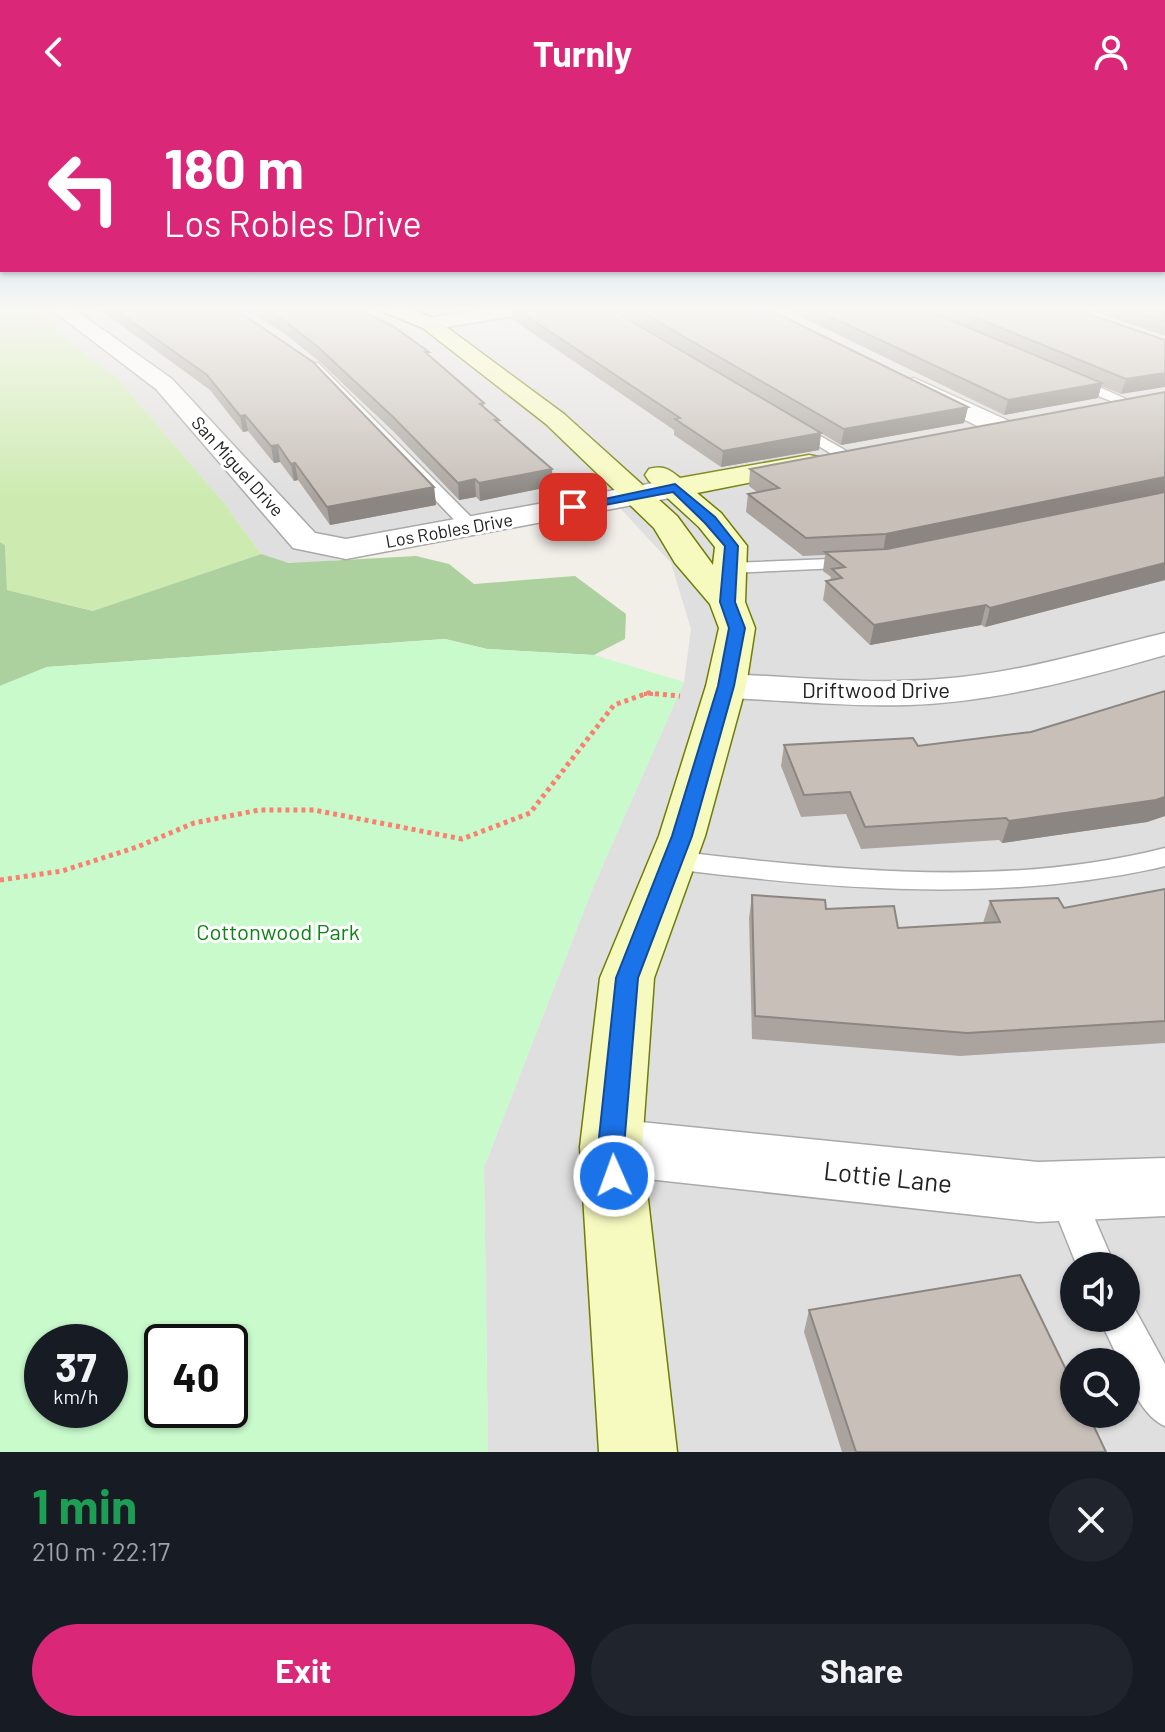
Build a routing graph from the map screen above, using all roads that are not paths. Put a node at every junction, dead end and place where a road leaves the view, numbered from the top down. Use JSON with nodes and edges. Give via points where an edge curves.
{"nodes":[{"id":1,"x":147,"y":372,"type":"edge"},
{"id":2,"x":320,"y":372,"type":"edge"},
{"id":3,"x":501,"y":372,"type":"edge"},
{"id":4,"x":515,"y":372,"type":"edge"},
{"id":5,"x":1065,"y":376,"type":"edge"},
{"id":6,"x":899,"y":377,"type":"edge"},
{"id":7,"x":1139,"y":401,"type":"joint"},
{"id":8,"x":1085,"y":411,"type":"edge"},
{"id":9,"x":777,"y":415,"type":"edge"},
{"id":10,"x":1028,"y":422,"type":"edge"},
{"id":11,"x":1000,"y":427,"type":"junction"},
{"id":12,"x":954,"y":436,"type":"edge"},
{"id":13,"x":854,"y":454,"type":"joint"},
{"id":14,"x":675,"y":488,"type":"junction"},
{"id":15,"x":635,"y":495,"type":"junction"},
{"id":16,"x":470,"y":526,"type":"junction"},
{"id":17,"x":346,"y":549,"type":"joint"},
{"id":18,"x":871,"y":561,"type":"edge"},
{"id":19,"x":728,"y":585,"type":"junction"},
{"id":20,"x":1165,"y":644,"type":"edge"},
{"id":21,"x":723,"y":693,"type":"junction"},
{"id":22,"x":1165,"y":857,"type":"edge"},
{"id":23,"x":673,"y":860,"type":"junction"},
{"id":24,"x":611,"y":1147,"type":"junction"},
{"id":25,"x":1165,"y":1187,"type":"edge"},
{"id":26,"x":1065,"y":1191,"type":"junction"},
{"id":27,"x":1090,"y":1252,"type":"edge"},
{"id":28,"x":1126,"y":1332,"type":"edge"},
{"id":29,"x":1165,"y":1405,"type":"edge"},
{"id":30,"x":638,"y":1452,"type":"edge"}],
"edges":[{"from":1,"to":17,"type":"street","name":"San Miguel Drive","via":[[304,541]]},
{"from":2,"to":16,"type":"lane"},
{"from":3,"to":15,"type":"street"},
{"from":4,"to":14,"type":"street"},
{"from":5,"to":7,"type":"lane"},
{"from":6,"to":11,"type":"street"},
{"from":7,"to":8,"type":"street"},
{"from":9,"to":13,"type":"lane"},
{"from":10,"to":11,"type":"street"},
{"from":11,"to":12,"type":"street"},
{"from":13,"to":14,"type":"street","name":"Los Robles Drive"},
{"from":14,"to":15,"type":"street","name":"Los Robles Drive"},
{"from":14,"to":19,"type":"street","via":[[731,546]]},
{"from":15,"to":16,"type":"street","name":"Los Robles Drive"},
{"from":15,"to":19,"type":"street","via":[[666,523],[687,556]]},
{"from":16,"to":17,"type":"street","name":"Los Robles Drive"},
{"from":18,"to":19,"type":"lane"},
{"from":19,"to":21,"type":"street","via":[[737,628]]},
{"from":20,"to":21,"type":"street","name":"Driftwood Drive","via":[[1031,680],[972,688]]},
{"from":21,"to":23,"type":"street"},
{"from":22,"to":23,"type":"lane","via":[[1050,877],[957,883],[782,874]]},
{"from":23,"to":24,"type":"street","via":[[627,978]]},
{"from":24,"to":26,"type":"street","name":"Lottie Lane"},
{"from":24,"to":30,"type":"street"},
{"from":25,"to":26,"type":"street","name":"Lottie Lane"},
{"from":26,"to":27,"type":"lane"},
{"from":28,"to":29,"type":"lane"}]}
